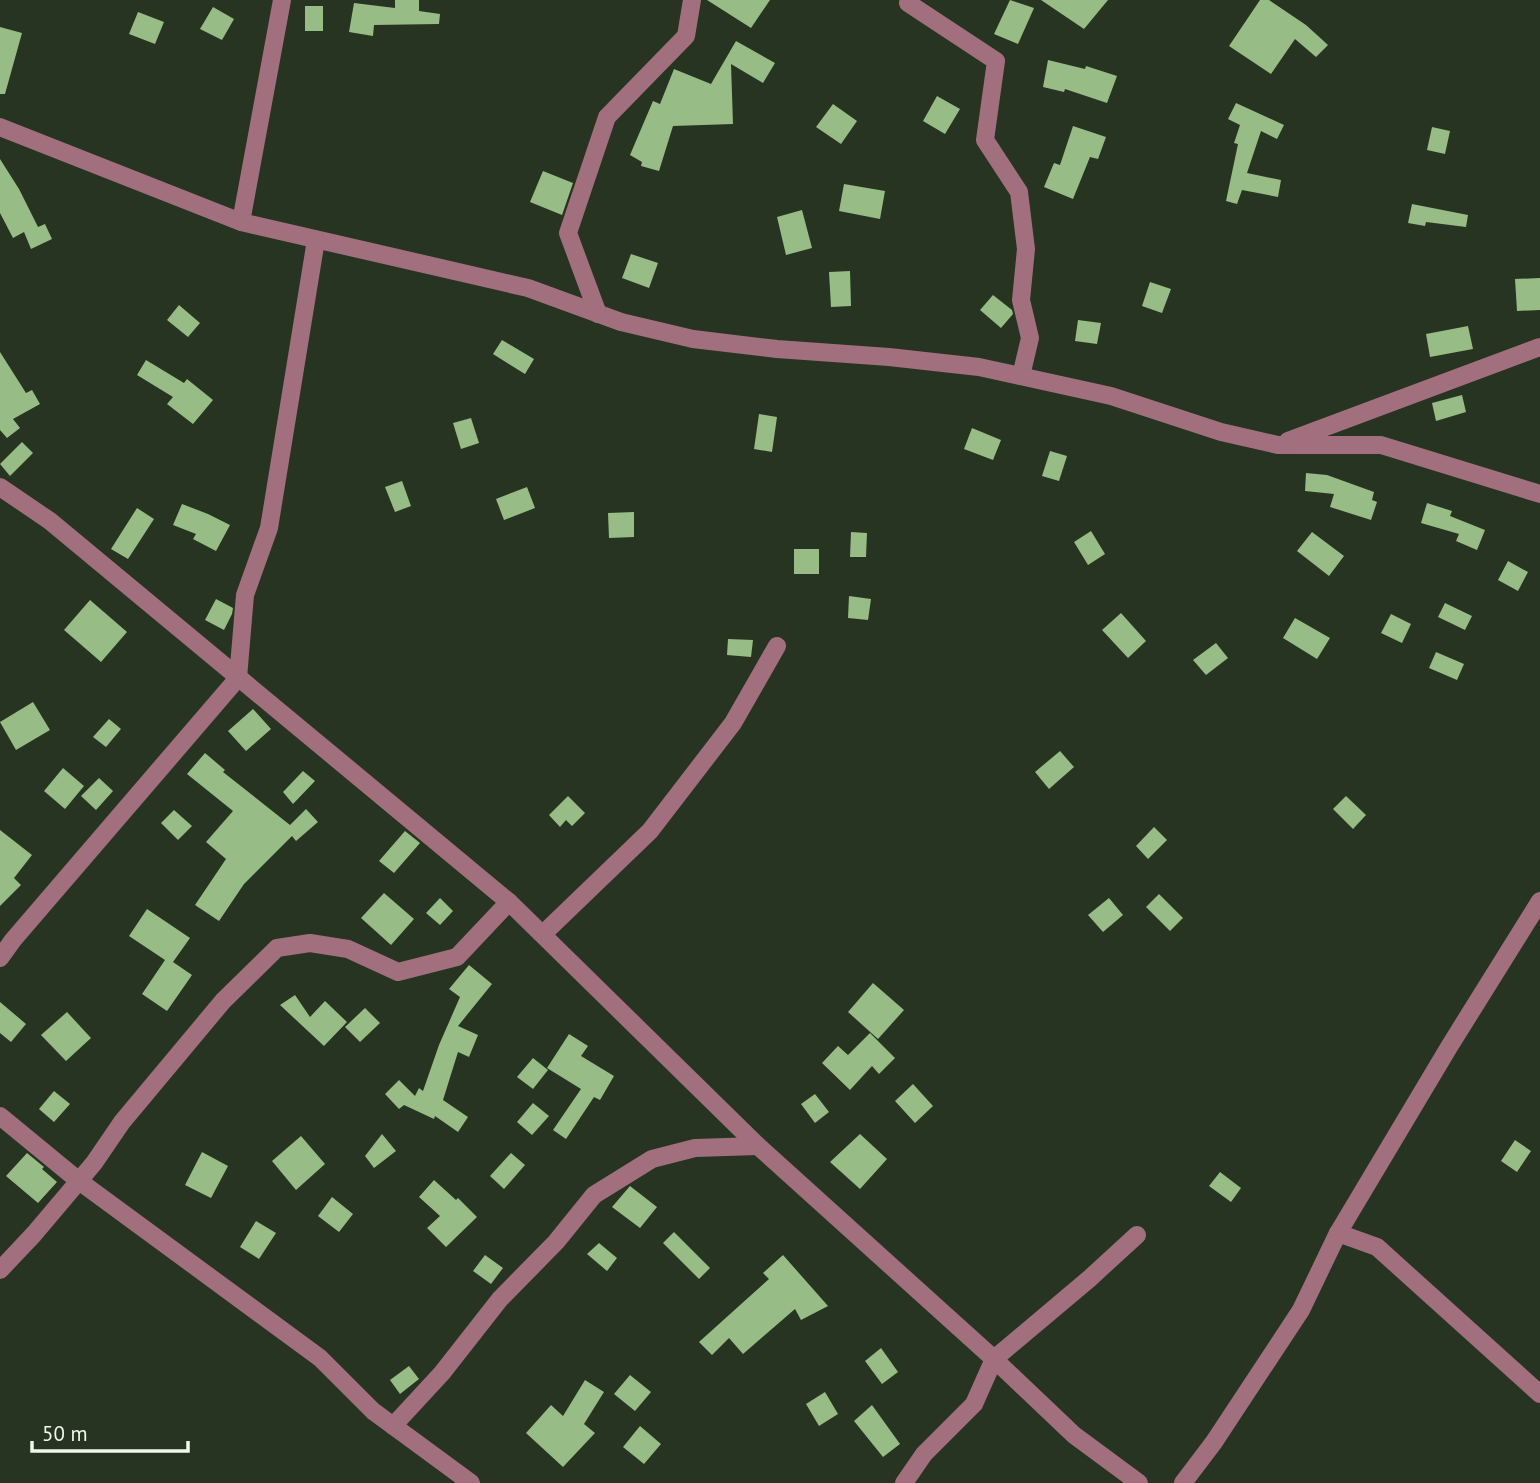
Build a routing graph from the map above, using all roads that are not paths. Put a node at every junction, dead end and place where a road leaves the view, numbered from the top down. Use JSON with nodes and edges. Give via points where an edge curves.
{"nodes":[{"id":1,"x":282,"y":0,"type":"edge"},
{"id":2,"x":692,"y":0,"type":"edge"},
{"id":3,"x":910,"y":0,"type":"edge"},
{"id":4,"x":0,"y":127,"type":"edge"},
{"id":5,"x":241,"y":222,"type":"junction"},
{"id":6,"x":316,"y":240,"type":"junction"},
{"id":7,"x":598,"y":314,"type":"junction"},
{"id":8,"x":1540,"y":346,"type":"edge"},
{"id":9,"x":1021,"y":376,"type":"junction"},
{"id":10,"x":1278,"y":445,"type":"junction"},
{"id":11,"x":0,"y":488,"type":"edge"},
{"id":12,"x":1540,"y":494,"type":"edge"},
{"id":13,"x":777,"y":646,"type":"dead end"},
{"id":14,"x":238,"y":678,"type":"junction"},
{"id":15,"x":1540,"y":901,"type":"edge"},
{"id":16,"x":509,"y":902,"type":"junction"},
{"id":17,"x":0,"y":927,"type":"edge"},
{"id":18,"x":543,"y":934,"type":"junction"},
{"id":19,"x":13,"y":940,"type":"junction"},
{"id":20,"x":0,"y":958,"type":"edge"},
{"id":21,"x":0,"y":1116,"type":"edge"},
{"id":22,"x":758,"y":1146,"type":"junction"},
{"id":23,"x":79,"y":1181,"type":"junction"},
{"id":24,"x":1338,"y":1233,"type":"junction"},
{"id":25,"x":1137,"y":1235,"type":"dead end"},
{"id":26,"x":0,"y":1270,"type":"edge"},
{"id":27,"x":994,"y":1359,"type":"junction"},
{"id":28,"x":1540,"y":1394,"type":"edge"},
{"id":29,"x":393,"y":1426,"type":"junction"},
{"id":30,"x":471,"y":1483,"type":"edge"},
{"id":31,"x":904,"y":1483,"type":"edge"},
{"id":32,"x":1139,"y":1483,"type":"edge"},
{"id":33,"x":1183,"y":1483,"type":"edge"}],
"edges":[{"from":1,"to":5,"type":"street"},
{"from":2,"to":7,"type":"street","via":[[686,36],[607,117],[568,233]]},
{"from":3,"to":9,"type":"street","via":[[908,4],[996,61],[985,140],[1018,192],[1026,249],[1021,300],[1030,338]]},
{"from":4,"to":5,"type":"street"},
{"from":5,"to":6,"type":"street"},
{"from":6,"to":7,"type":"street","via":[[515,285]]},
{"from":6,"to":14,"type":"street","via":[[269,528],[245,595]]},
{"from":7,"to":9,"type":"street","via":[[693,340],[902,358]]},
{"from":8,"to":10,"type":"street"},
{"from":9,"to":10,"type":"street","via":[[1111,396]]},
{"from":10,"to":12,"type":"street","via":[[1381,445]]},
{"from":11,"to":14,"type":"street","via":[[50,520]]},
{"from":13,"to":18,"type":"street","via":[[733,723],[650,831]]},
{"from":14,"to":16,"type":"street"},
{"from":14,"to":19,"type":"street"},
{"from":15,"to":24,"type":"street"},
{"from":16,"to":18,"type":"street"},
{"from":16,"to":23,"type":"street","via":[[457,957],[398,972],[348,949],[310,943],[277,948],[223,1000]]},
{"from":17,"to":19,"type":"street"},
{"from":18,"to":22,"type":"street"},
{"from":19,"to":20,"type":"street"},
{"from":21,"to":23,"type":"street"},
{"from":22,"to":27,"type":"street"},
{"from":22,"to":29,"type":"street","via":[[695,1147],[652,1159],[594,1195]]},
{"from":23,"to":26,"type":"street"},
{"from":23,"to":29,"type":"street","via":[[320,1358]]},
{"from":24,"to":28,"type":"street","via":[[1377,1248]]},
{"from":24,"to":33,"type":"street","via":[[1301,1310]]},
{"from":25,"to":27,"type":"street"},
{"from":27,"to":31,"type":"street","via":[[974,1404],[923,1454]]},
{"from":27,"to":32,"type":"street","via":[[1074,1435]]},
{"from":29,"to":30,"type":"street"}]}
